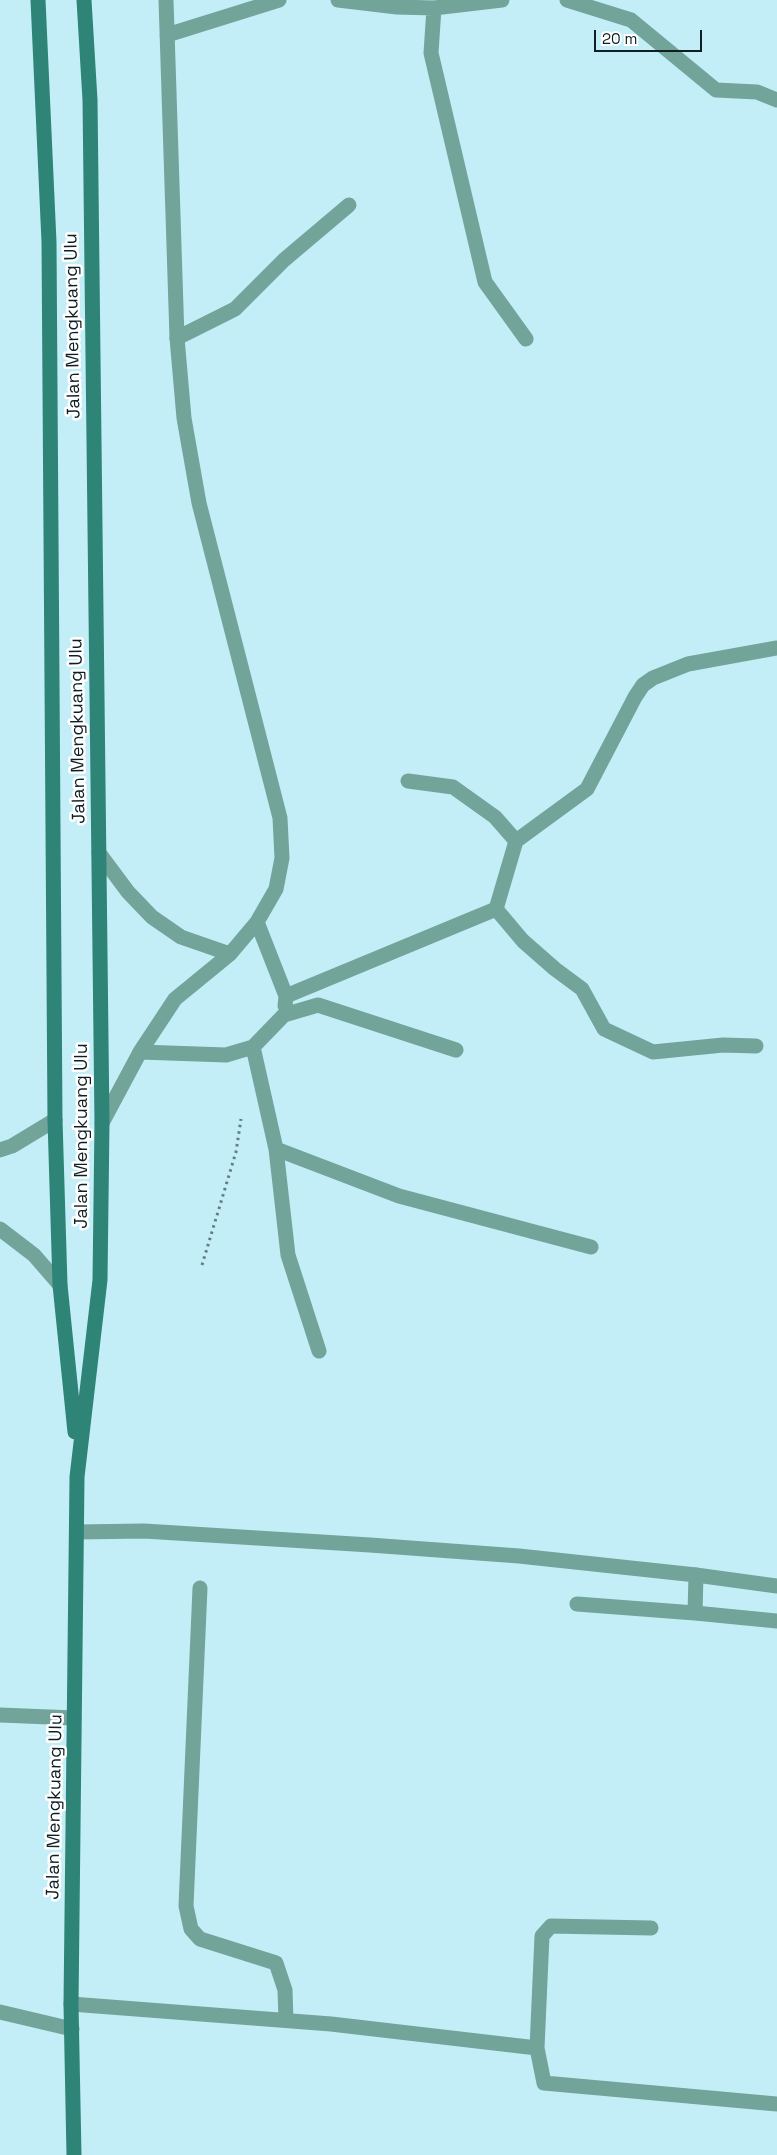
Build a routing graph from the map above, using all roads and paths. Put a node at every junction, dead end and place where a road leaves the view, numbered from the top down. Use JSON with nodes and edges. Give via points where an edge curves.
{"nodes":[{"id":1,"x":38,"y":0,"type":"edge"},
{"id":2,"x":84,"y":0,"type":"edge"},
{"id":3,"x":166,"y":0,"type":"edge"},
{"id":4,"x":279,"y":0,"type":"edge"},
{"id":5,"x":338,"y":0,"type":"edge"},
{"id":6,"x":502,"y":0,"type":"edge"},
{"id":7,"x":567,"y":0,"type":"edge"},
{"id":8,"x":434,"y":8,"type":"junction"},
{"id":9,"x":167,"y":35,"type":"junction"},
{"id":10,"x":777,"y":100,"type":"edge"},
{"id":11,"x":349,"y":205,"type":"dead end"},
{"id":12,"x":178,"y":338,"type":"junction"},
{"id":13,"x":526,"y":339,"type":"dead end"},
{"id":14,"x":777,"y":648,"type":"edge"},
{"id":15,"x":408,"y":781,"type":"dead end"},
{"id":16,"x":516,"y":841,"type":"junction"},
{"id":17,"x":99,"y":852,"type":"junction"},
{"id":18,"x":496,"y":910,"type":"junction"},
{"id":19,"x":256,"y":922,"type":"junction"},
{"id":20,"x":230,"y":954,"type":"junction"},
{"id":21,"x":286,"y":996,"type":"junction"},
{"id":22,"x":284,"y":1015,"type":"junction"},
{"id":23,"x":253,"y":1046,"type":"junction"},
{"id":24,"x":756,"y":1046,"type":"dead end"},
{"id":25,"x":456,"y":1050,"type":"dead end"},
{"id":26,"x":140,"y":1052,"type":"junction"},
{"id":27,"x":242,"y":1112,"type":"dead end"},
{"id":28,"x":55,"y":1120,"type":"junction"},
{"id":29,"x":102,"y":1123,"type":"junction"},
{"id":30,"x":276,"y":1149,"type":"junction"},
{"id":31,"x":0,"y":1150,"type":"edge"},
{"id":32,"x":0,"y":1229,"type":"edge"},
{"id":33,"x":591,"y":1247,"type":"dead end"},
{"id":34,"x":202,"y":1265,"type":"dead end"},
{"id":35,"x":60,"y":1284,"type":"junction"},
{"id":36,"x":319,"y":1352,"type":"dead end"},
{"id":37,"x":78,"y":1460,"type":"junction"},
{"id":38,"x":77,"y":1532,"type":"junction"},
{"id":39,"x":696,"y":1575,"type":"junction"},
{"id":40,"x":777,"y":1586,"type":"edge"},
{"id":41,"x":200,"y":1588,"type":"dead end"},
{"id":42,"x":577,"y":1604,"type":"dead end"},
{"id":43,"x":695,"y":1613,"type":"junction"},
{"id":44,"x":777,"y":1621,"type":"edge"},
{"id":45,"x":0,"y":1716,"type":"edge"},
{"id":46,"x":74,"y":1718,"type":"junction"},
{"id":47,"x":651,"y":1928,"type":"dead end"},
{"id":48,"x":71,"y":2004,"type":"junction"},
{"id":49,"x":0,"y":2012,"type":"edge"},
{"id":50,"x":286,"y":2020,"type":"junction"},
{"id":51,"x":72,"y":2029,"type":"junction"},
{"id":52,"x":537,"y":2048,"type":"junction"},
{"id":53,"x":777,"y":2104,"type":"edge"},
{"id":54,"x":74,"y":2155,"type":"edge"}],
"edges":[{"from":1,"to":28,"type":"main road","name":"Jalan Mengkuang Ulu","via":[[49,242]]},
{"from":2,"to":17,"type":"main road","name":"Jalan Mengkuang Ulu","via":[[90,100]]},
{"from":3,"to":9,"type":"street"},
{"from":4,"to":9,"type":"street"},
{"from":5,"to":8,"type":"street"},
{"from":6,"to":8,"type":"street"},
{"from":7,"to":10,"type":"street","via":[[630,20],[716,90],[757,92]]},
{"from":8,"to":13,"type":"street","via":[[431,53],[485,282]]},
{"from":9,"to":12,"type":"street"},
{"from":11,"to":12,"type":"street","via":[[284,260],[235,309]]},
{"from":12,"to":19,"type":"street","via":[[184,418],[199,503],[280,818],[282,858],[276,889]]},
{"from":14,"to":16,"type":"street","via":[[688,664],[653,678],[635,697],[588,789]]},
{"from":15,"to":16,"type":"street","via":[[454,787],[495,817]]},
{"from":16,"to":18,"type":"street"},
{"from":17,"to":20,"type":"street","via":[[128,892],[152,917],[181,937]]},
{"from":17,"to":29,"type":"main road","name":"Jalan Mengkuang Ulu"},
{"from":18,"to":21,"type":"street"},
{"from":18,"to":24,"type":"street","via":[[523,940],[582,989],[604,1029],[653,1052]]},
{"from":19,"to":20,"type":"street"},
{"from":19,"to":21,"type":"street"},
{"from":20,"to":26,"type":"street","via":[[175,999]]},
{"from":21,"to":22,"type":"street"},
{"from":22,"to":23,"type":"street"},
{"from":22,"to":25,"type":"street","via":[[318,1005]]},
{"from":23,"to":26,"type":"street","via":[[226,1055]]},
{"from":23,"to":30,"type":"street"},
{"from":26,"to":29,"type":"street"},
{"from":27,"to":34,"type":"path","via":[[236,1152]]},
{"from":28,"to":31,"type":"street"},
{"from":28,"to":35,"type":"main road","name":"Jalan Mengkuang Ulu"},
{"from":29,"to":37,"type":"main road","name":"Jalan Mengkuang Ulu","via":[[100,1280]]},
{"from":30,"to":33,"type":"street","via":[[399,1196]]},
{"from":30,"to":36,"type":"street","via":[[288,1255]]},
{"from":32,"to":35,"type":"street","via":[[34,1255]]},
{"from":35,"to":37,"type":"main road","name":"Jalan Mengkuang Ulu"},
{"from":37,"to":38,"type":"main road","name":"Jalan Mengkuang Ulu"},
{"from":38,"to":39,"type":"street","via":[[144,1531],[370,1545],[519,1556]]},
{"from":38,"to":46,"type":"main road","name":"Jalan Mengkuang Ulu"},
{"from":39,"to":40,"type":"street"},
{"from":39,"to":43,"type":"street"},
{"from":41,"to":50,"type":"street","via":[[186,1906],[191,1929],[200,1939],[276,1963],[284,1990]]},
{"from":42,"to":43,"type":"street"},
{"from":43,"to":44,"type":"street"},
{"from":45,"to":46,"type":"street"},
{"from":46,"to":48,"type":"main road","name":"Jalan Mengkuang Ulu"},
{"from":47,"to":52,"type":"street","via":[[551,1926],[542,1936]]},
{"from":48,"to":50,"type":"street"},
{"from":48,"to":51,"type":"main road","name":"Jalan Mengkuang Ulu"},
{"from":49,"to":51,"type":"street"},
{"from":50,"to":52,"type":"street"},
{"from":51,"to":54,"type":"main road","name":"Jalan Mengkuang Ulu"},
{"from":52,"to":53,"type":"street","via":[[544,2083]]}]}
